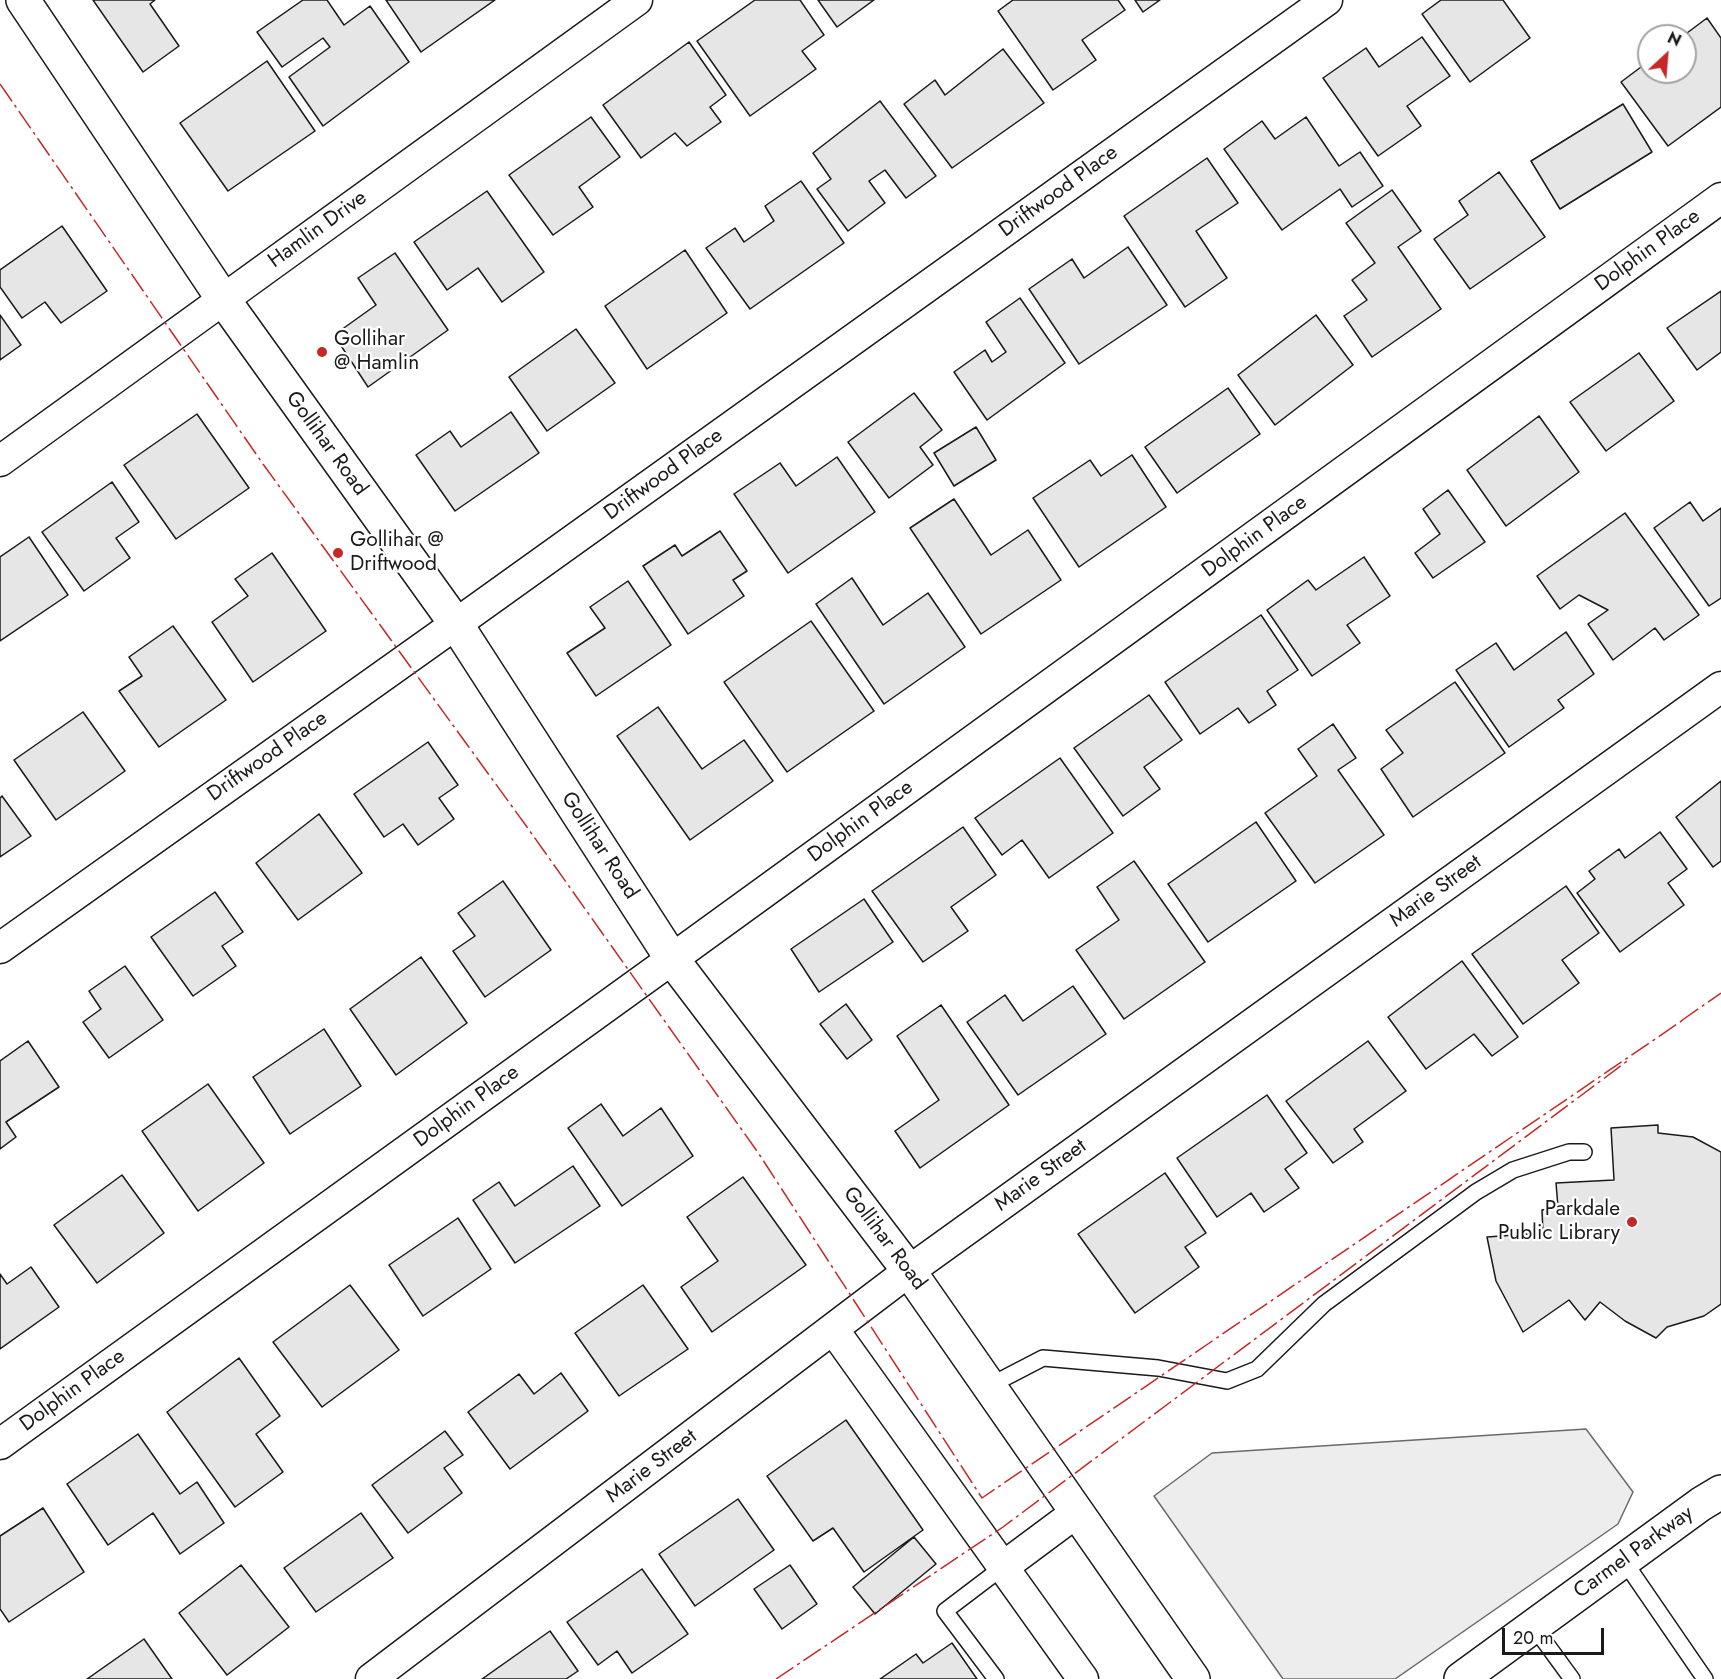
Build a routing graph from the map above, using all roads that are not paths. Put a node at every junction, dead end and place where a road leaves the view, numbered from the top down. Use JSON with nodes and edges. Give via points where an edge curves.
{"nodes":[{"id":1,"x":23,"y":0,"type":"edge"},
{"id":2,"x":637,"y":0,"type":"edge"},
{"id":3,"x":1327,"y":0,"type":"edge"},
{"id":4,"x":1721,"y":198,"type":"edge"},
{"id":5,"x":223,"y":299,"type":"junction"},
{"id":6,"x":0,"y":461,"type":"edge"},
{"id":7,"x":456,"y":624,"type":"junction"},
{"id":8,"x":1721,"y":687,"type":"edge"},
{"id":9,"x":0,"y":948,"type":"edge"},
{"id":10,"x":672,"y":959,"type":"junction"},
{"id":11,"x":1584,"y":1152,"type":"dead end"},
{"id":12,"x":909,"y":1271,"type":"junction"},
{"id":13,"x":833,"y":1329,"type":"junction"},
{"id":14,"x":989,"y":1386,"type":"junction"},
{"id":15,"x":0,"y":1444,"type":"edge"},
{"id":16,"x":1721,"y":1492,"type":"edge"},
{"id":17,"x":1077,"y":1512,"type":"junction"},
{"id":18,"x":1624,"y":1561,"type":"junction"},
{"id":19,"x":1003,"y":1567,"type":"junction"},
{"id":20,"x":1534,"y":1627,"type":"junction"},
{"id":21,"x":371,"y":1679,"type":"edge"},
{"id":22,"x":996,"y":1679,"type":"edge"},
{"id":23,"x":1083,"y":1679,"type":"edge"},
{"id":24,"x":1193,"y":1679,"type":"edge"},
{"id":25,"x":1461,"y":1679,"type":"edge"},
{"id":26,"x":1572,"y":1679,"type":"edge"},
{"id":27,"x":1705,"y":1679,"type":"edge"}],
"edges":[{"from":1,"to":5,"type":"main road","name":"Gollihar Road"},
{"from":2,"to":5,"type":"street","name":"Hamlin Drive"},
{"from":3,"to":7,"type":"street","name":"Driftwood Place"},
{"from":4,"to":10,"type":"street","name":"Dolphin Place"},
{"from":5,"to":6,"type":"street","name":"Hamlin Drive"},
{"from":5,"to":7,"type":"main road","name":"Gollihar Road"},
{"from":7,"to":9,"type":"street","name":"Driftwood Place"},
{"from":7,"to":10,"type":"main road","name":"Gollihar Road"},
{"from":8,"to":12,"type":"street","name":"Marie Street"},
{"from":10,"to":12,"type":"main road","name":"Gollihar Road"},
{"from":10,"to":15,"type":"street","name":"Dolphin Place"},
{"from":11,"to":14,"type":"lane","via":[[1569,1152],[1513,1170],[1476,1192],[1324,1304],[1257,1369],[1227,1381],[1158,1368],[1043,1358]]},
{"from":12,"to":13,"type":"street","name":"Marie Street"},
{"from":12,"to":14,"type":"main road","name":"Gollihar Road"},
{"from":13,"to":19,"type":"street"},
{"from":13,"to":21,"type":"street","name":"Marie Street"},
{"from":14,"to":17,"type":"main road","name":"Gollihar Road"},
{"from":16,"to":18,"type":"main road","name":"Carmel Parkway"},
{"from":17,"to":19,"type":"street"},
{"from":17,"to":24,"type":"main road","name":"Gollihar Road"},
{"from":18,"to":20,"type":"main road","name":"Carmel Parkway"},
{"from":18,"to":27,"type":"lane"},
{"from":19,"to":22,"type":"lane","via":[[945,1611]]},
{"from":19,"to":23,"type":"street"},
{"from":20,"to":25,"type":"main road","name":"Carmel Parkway"},
{"from":20,"to":26,"type":"lane"}]}
